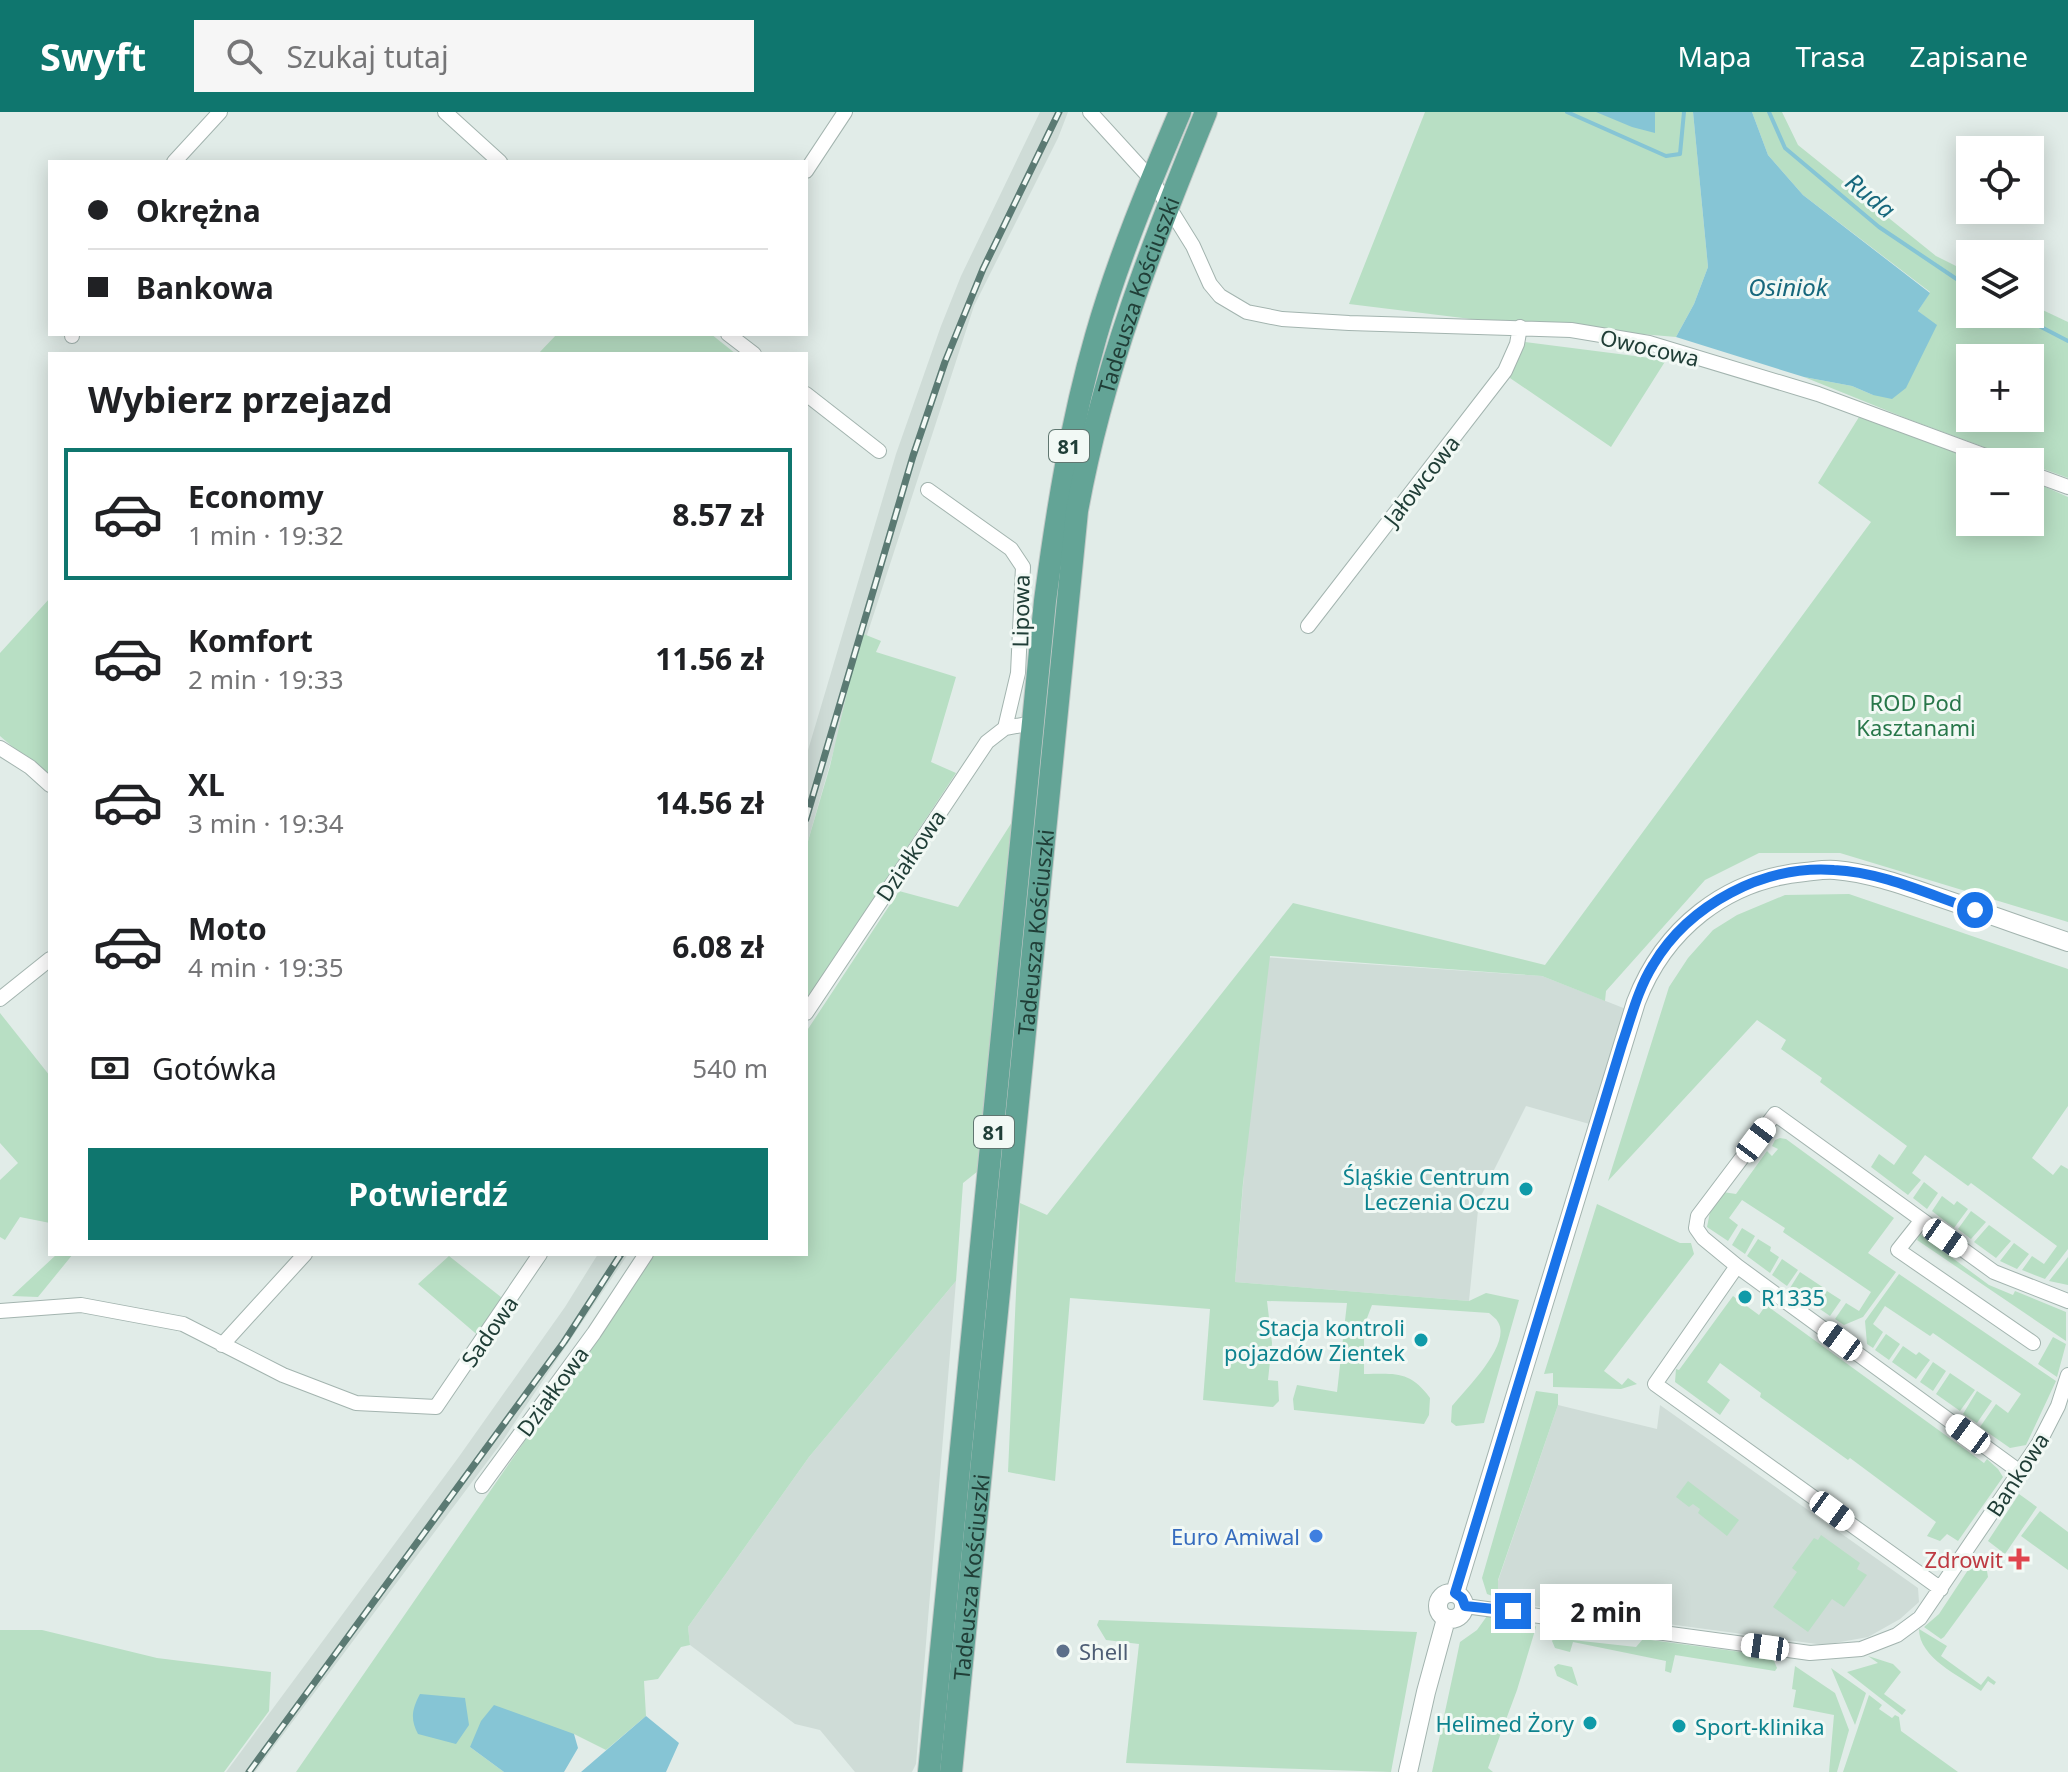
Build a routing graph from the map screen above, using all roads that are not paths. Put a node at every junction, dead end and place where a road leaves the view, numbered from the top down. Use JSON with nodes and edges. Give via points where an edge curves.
{"nodes":[{"id":1,"x":220,"y":112,"type":"edge"},
{"id":2,"x":445,"y":112,"type":"edge"},
{"id":3,"x":845,"y":112,"type":"edge"},
{"id":4,"x":1090,"y":112,"type":"edge"},
{"id":5,"x":1180,"y":112,"type":"edge"},
{"id":6,"x":1206,"y":112,"type":"edge"},
{"id":7,"x":176,"y":160,"type":"edge"},
{"id":8,"x":498,"y":160,"type":"edge"},
{"id":9,"x":808,"y":168,"type":"edge"},
{"id":10,"x":1152,"y":180,"type":"junction"},
{"id":11,"x":1168,"y":207,"type":"junction"},
{"id":12,"x":1520,"y":327,"type":"junction"},
{"id":13,"x":731,"y":336,"type":"edge"},
{"id":14,"x":751,"y":352,"type":"edge"},
{"id":15,"x":808,"y":396,"type":"edge"},
{"id":16,"x":1964,"y":448,"type":"edge"},
{"id":17,"x":879,"y":451,"type":"dead end"},
{"id":18,"x":2044,"y":478,"type":"edge"},
{"id":19,"x":2068,"y":487,"type":"edge"},
{"id":20,"x":928,"y":490,"type":"dead end"},
{"id":21,"x":1308,"y":626,"type":"dead end"},
{"id":22,"x":1033,"y":723,"type":"junction"},
{"id":23,"x":1005,"y":728,"type":"junction"},
{"id":24,"x":1,"y":751,"type":"edge"},
{"id":25,"x":48,"y":783,"type":"edge"},
{"id":26,"x":2068,"y":942,"type":"edge"},
{"id":27,"x":48,"y":961,"type":"edge"},
{"id":28,"x":0,"y":999,"type":"edge"},
{"id":29,"x":808,"y":1010,"type":"edge"},
{"id":30,"x":1921,"y":1221,"type":"junction"},
{"id":31,"x":303,"y":1256,"type":"edge"},
{"id":32,"x":539,"y":1256,"type":"edge"},
{"id":33,"x":645,"y":1256,"type":"edge"},
{"id":34,"x":1737,"y":1266,"type":"junction"},
{"id":35,"x":2068,"y":1301,"type":"edge"},
{"id":36,"x":0,"y":1311,"type":"edge"},
{"id":37,"x":2033,"y":1343,"type":"dead end"},
{"id":38,"x":222,"y":1345,"type":"junction"},
{"id":39,"x":2068,"y":1375,"type":"edge"},
{"id":40,"x":2020,"y":1472,"type":"junction"},
{"id":41,"x":482,"y":1486,"type":"dead end"},
{"id":42,"x":1941,"y":1589,"type":"junction"},
{"id":43,"x":1460,"y":1600,"type":"junction"},
{"id":44,"x":927,"y":1767,"type":"edge"},
{"id":45,"x":951,"y":1772,"type":"edge"},
{"id":46,"x":1408,"y":1772,"type":"edge"}],
"edges":[{"from":1,"to":7,"type":"street"},
{"from":2,"to":8,"type":"street"},
{"from":3,"to":9,"type":"street"},
{"from":4,"to":10,"type":"street","name":"Owocowa"},
{"from":5,"to":10,"type":"main road","name":"Tadeusza Kościuszki","number":"81"},
{"from":6,"to":11,"type":"main road","name":"Tadeusza Kościuszki","number":"81"},
{"from":10,"to":11,"type":"street","name":"Owocowa"},
{"from":10,"to":22,"type":"main road","name":"Tadeusza Kościuszki","number":"81","via":[[1096,334],[1070,439]]},
{"from":11,"to":12,"type":"street","name":"Owocowa","via":[[1210,284],[1247,312],[1349,323]]},
{"from":11,"to":45,"type":"main road","name":"Tadeusza Kościuszki","number":"81","via":[[1119,341],[1077,511]]},
{"from":12,"to":16,"type":"street","name":"Owocowa","via":[[1571,330],[1663,347],[1818,394]]},
{"from":12,"to":21,"type":"street","name":"Jałowcowa","via":[[1505,371]]},
{"from":13,"to":14,"type":"street"},
{"from":15,"to":17,"type":"street"},
{"from":18,"to":19,"type":"street"},
{"from":20,"to":23,"type":"street","name":"Lipowa","via":[[1011,549],[1023,567],[1018,673]]},
{"from":22,"to":23,"type":"street"},
{"from":22,"to":44,"type":"main road","name":"Tadeusza Kościuszki","number":"81"},
{"from":23,"to":29,"type":"street","name":"Działkowa","via":[[971,764]]},
{"from":24,"to":25,"type":"street"},
{"from":26,"to":43,"type":"street","via":[[1883,879],[1834,869],[1779,874],[1741,887],[1679,931],[1652,967],[1636,1002]]},
{"from":27,"to":28,"type":"street"},
{"from":30,"to":34,"type":"street","via":[[1775,1114],[1698,1216],[1696,1228],[1703,1238]]},
{"from":30,"to":35,"type":"street","via":[[1994,1272]]},
{"from":30,"to":37,"type":"street","via":[[1898,1250]]},
{"from":31,"to":38,"type":"street"},
{"from":32,"to":38,"type":"street","name":"Sadowa","via":[[436,1407],[356,1403]]},
{"from":33,"to":41,"type":"street","name":"Działkowa"},
{"from":34,"to":40,"type":"street"},
{"from":34,"to":42,"type":"street","via":[[1655,1384]]},
{"from":36,"to":38,"type":"street","via":[[81,1305],[183,1324]]},
{"from":39,"to":40,"type":"street","name":"Bankowa","via":[[2051,1422]]},
{"from":40,"to":42,"type":"street","name":"Bankowa"},
{"from":42,"to":43,"type":"street","name":"Bankowa","via":[[1920,1618],[1897,1635],[1861,1649],[1826,1653]]},
{"from":43,"to":46,"type":"street","via":[[1442,1596],[1438,1602],[1446,1619]]}]}
